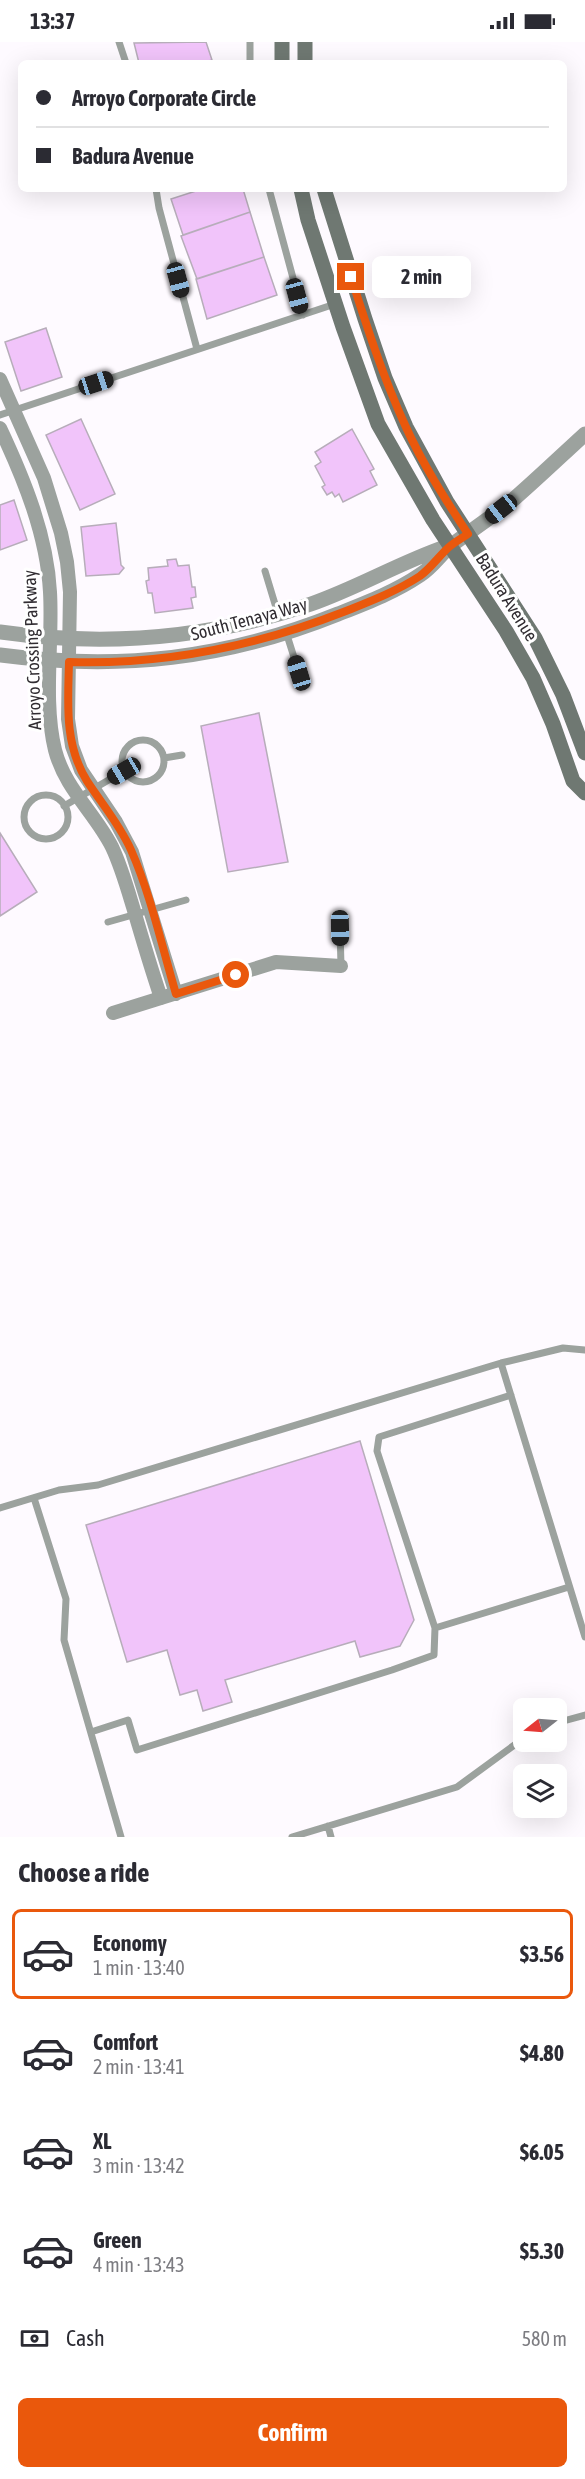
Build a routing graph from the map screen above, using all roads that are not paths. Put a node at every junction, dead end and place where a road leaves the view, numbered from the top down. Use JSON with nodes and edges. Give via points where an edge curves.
{"nodes":[{"id":1,"x":119,"y":42,"type":"edge"},
{"id":2,"x":250,"y":42,"type":"edge"},
{"id":3,"x":282,"y":42,"type":"edge"},
{"id":4,"x":305,"y":42,"type":"edge"},
{"id":5,"x":125,"y":60,"type":"edge"},
{"id":6,"x":250,"y":60,"type":"edge"},
{"id":7,"x":282,"y":60,"type":"edge"},
{"id":8,"x":305,"y":60,"type":"edge"},
{"id":9,"x":156,"y":192,"type":"edge"},
{"id":10,"x":270,"y":192,"type":"edge"},
{"id":11,"x":302,"y":192,"type":"edge"},
{"id":12,"x":325,"y":192,"type":"edge"},
{"id":13,"x":336,"y":304,"type":"junction"},
{"id":14,"x":303,"y":315,"type":"junction"},
{"id":15,"x":197,"y":350,"type":"junction"},
{"id":16,"x":0,"y":379,"type":"edge"},
{"id":17,"x":14,"y":410,"type":"junction"},
{"id":18,"x":0,"y":415,"type":"edge"},
{"id":19,"x":0,"y":428,"type":"edge"},
{"id":20,"x":585,"y":434,"type":"edge"},
{"id":21,"x":468,"y":534,"type":"junction"},
{"id":22,"x":451,"y":546,"type":"junction"},
{"id":23,"x":265,"y":571,"type":"dead end"},
{"id":24,"x":278,"y":614,"type":"junction"},
{"id":25,"x":0,"y":632,"type":"edge"},
{"id":26,"x":286,"y":632,"type":"junction"},
{"id":27,"x":50,"y":639,"type":"junction"},
{"id":28,"x":69,"y":639,"type":"junction"},
{"id":29,"x":0,"y":655,"type":"edge"},
{"id":30,"x":50,"y":661,"type":"junction"},
{"id":31,"x":69,"y":662,"type":"junction"},
{"id":32,"x":299,"y":673,"type":"dead end"},
{"id":33,"x":585,"y":753,"type":"edge"},
{"id":34,"x":182,"y":755,"type":"dead end"},
{"id":35,"x":164,"y":758,"type":"junction"},
{"id":36,"x":124,"y":771,"type":"junction"},
{"id":37,"x":93,"y":789,"type":"junction"},
{"id":38,"x":585,"y":793,"type":"edge"},
{"id":39,"x":77,"y":797,"type":"junction"},
{"id":40,"x":64,"y":806,"type":"junction"},
{"id":41,"x":186,"y":900,"type":"dead end"},
{"id":42,"x":151,"y":910,"type":"junction"},
{"id":43,"x":135,"y":915,"type":"junction"},
{"id":44,"x":108,"y":922,"type":"dead end"},
{"id":45,"x":340,"y":928,"type":"dead end"},
{"id":46,"x":340,"y":966,"type":"joint"},
{"id":47,"x":176,"y":994,"type":"junction"},
{"id":48,"x":161,"y":998,"type":"junction"},
{"id":49,"x":113,"y":1013,"type":"dead end"},
{"id":50,"x":585,"y":1350,"type":"edge"},
{"id":51,"x":501,"y":1362,"type":"junction"},
{"id":52,"x":511,"y":1395,"type":"junction"},
{"id":53,"x":33,"y":1498,"type":"junction"},
{"id":54,"x":0,"y":1508,"type":"edge"},
{"id":55,"x":569,"y":1587,"type":"junction"},
{"id":56,"x":435,"y":1628,"type":"junction"},
{"id":57,"x":585,"y":1637,"type":"edge"},
{"id":58,"x":585,"y":1715,"type":"edge"},
{"id":59,"x":567,"y":1720,"type":"edge"},
{"id":60,"x":91,"y":1732,"type":"junction"},
{"id":61,"x":513,"y":1746,"type":"edge"},
{"id":62,"x":328,"y":1826,"type":"junction"},
{"id":63,"x":121,"y":1837,"type":"edge"},
{"id":64,"x":292,"y":1837,"type":"edge"},
{"id":65,"x":331,"y":1837,"type":"edge"}],
"edges":[{"from":1,"to":5,"type":"lane"},
{"from":2,"to":6,"type":"lane"},
{"from":3,"to":7,"type":"main road"},
{"from":4,"to":8,"type":"main road"},
{"from":9,"to":15,"type":"lane"},
{"from":10,"to":14,"type":"lane"},
{"from":11,"to":13,"type":"main road","name":"Badura Avenue"},
{"from":12,"to":21,"type":"main road","name":"Badura Avenue","via":[[385,378],[424,464]]},
{"from":13,"to":14,"type":"lane"},
{"from":13,"to":22,"type":"main road","name":"Badura Avenue","via":[[378,424]]},
{"from":14,"to":15,"type":"lane"},
{"from":15,"to":17,"type":"lane"},
{"from":16,"to":17,"type":"street","name":"Arroyo Crossing Parkway"},
{"from":17,"to":18,"type":"lane"},
{"from":17,"to":28,"type":"street","name":"Arroyo Crossing Parkway","via":[[44,478],[61,533],[70,592]]},
{"from":19,"to":27,"type":"street","name":"Arroyo Crossing Parkway","via":[[42,538],[50,593]]},
{"from":20,"to":21,"type":"street","name":"South Tenaya Way","via":[[514,499]]},
{"from":21,"to":22,"type":"street","name":"South Tenaya Way"},
{"from":21,"to":33,"type":"main road","name":"Badura Avenue","via":[[539,646]]},
{"from":22,"to":24,"type":"street","name":"South Tenaya Way","via":[[412,559],[312,604]]},
{"from":22,"to":26,"type":"street","name":"South Tenaya Way","via":[[422,574],[384,596]]},
{"from":22,"to":38,"type":"main road","name":"Badura Avenue","via":[[533,678],[573,781]]},
{"from":23,"to":24,"type":"lane"},
{"from":24,"to":28,"type":"street","name":"South Tenaya Way","via":[[180,636],[112,641]]},
{"from":25,"to":27,"type":"street","name":"South Tenaya Way"},
{"from":26,"to":31,"type":"street","name":"South Tenaya Way","via":[[183,657]]},
{"from":26,"to":32,"type":"lane"},
{"from":27,"to":28,"type":"street","name":"South Tenaya Way"},
{"from":27,"to":30,"type":"street","name":"Arroyo Crossing Parkway"},
{"from":28,"to":31,"type":"street","name":"Arroyo Crossing Parkway"},
{"from":29,"to":30,"type":"street","name":"South Tenaya Way"},
{"from":30,"to":31,"type":"street","name":"South Tenaya Way"},
{"from":30,"to":39,"type":"street","name":"Arroyo Crossing Parkway","via":[[54,742],[60,765]]},
{"from":31,"to":37,"type":"street","name":"Arroyo Crossing Parkway","via":[[69,733],[76,758]]},
{"from":34,"to":35,"type":"lane"},
{"from":35,"to":36,"type":"lane","via":[[158,777],[146,783],[133,780]]},
{"from":35,"to":36,"type":"lane","via":[[157,745],[137,741],[125,750]]},
{"from":36,"to":37,"type":"lane"},
{"from":37,"to":39,"type":"lane"},
{"from":37,"to":42,"type":"street","name":"Arroyo Crossing Parkway","via":[[125,837]]},
{"from":39,"to":40,"type":"lane"},
{"from":39,"to":43,"type":"street","name":"Arroyo Crossing Parkway","via":[[111,845]]},
{"from":40,"to":40,"type":"lane","via":[[49,795],[34,798],[24,817],[28,831],[46,839],[59,834],[66,823]]},
{"from":41,"to":42,"type":"lane"},
{"from":42,"to":43,"type":"lane"},
{"from":42,"to":47,"type":"street","name":"Arroyo Crossing Parkway"},
{"from":43,"to":44,"type":"lane"},
{"from":43,"to":48,"type":"street","name":"Arroyo Crossing Parkway"},
{"from":45,"to":46,"type":"lane"},
{"from":46,"to":47,"type":"street","via":[[276,962]]},
{"from":47,"to":48,"type":"street"},
{"from":48,"to":49,"type":"street"},
{"from":50,"to":51,"type":"lane","via":[[563,1348]]},
{"from":51,"to":52,"type":"lane"},
{"from":51,"to":53,"type":"lane","via":[[98,1485]]},
{"from":52,"to":55,"type":"lane"},
{"from":52,"to":56,"type":"lane","via":[[379,1437],[377,1451]]},
{"from":53,"to":54,"type":"lane"},
{"from":53,"to":60,"type":"lane","via":[[66,1599],[64,1640]]},
{"from":55,"to":56,"type":"lane"},
{"from":55,"to":57,"type":"lane"},
{"from":56,"to":60,"type":"lane","via":[[434,1654],[137,1750],[128,1720]]},
{"from":58,"to":59,"type":"lane"},
{"from":60,"to":63,"type":"lane"},
{"from":61,"to":62,"type":"lane","via":[[457,1787]]},
{"from":62,"to":64,"type":"lane"},
{"from":62,"to":65,"type":"lane"}]}
